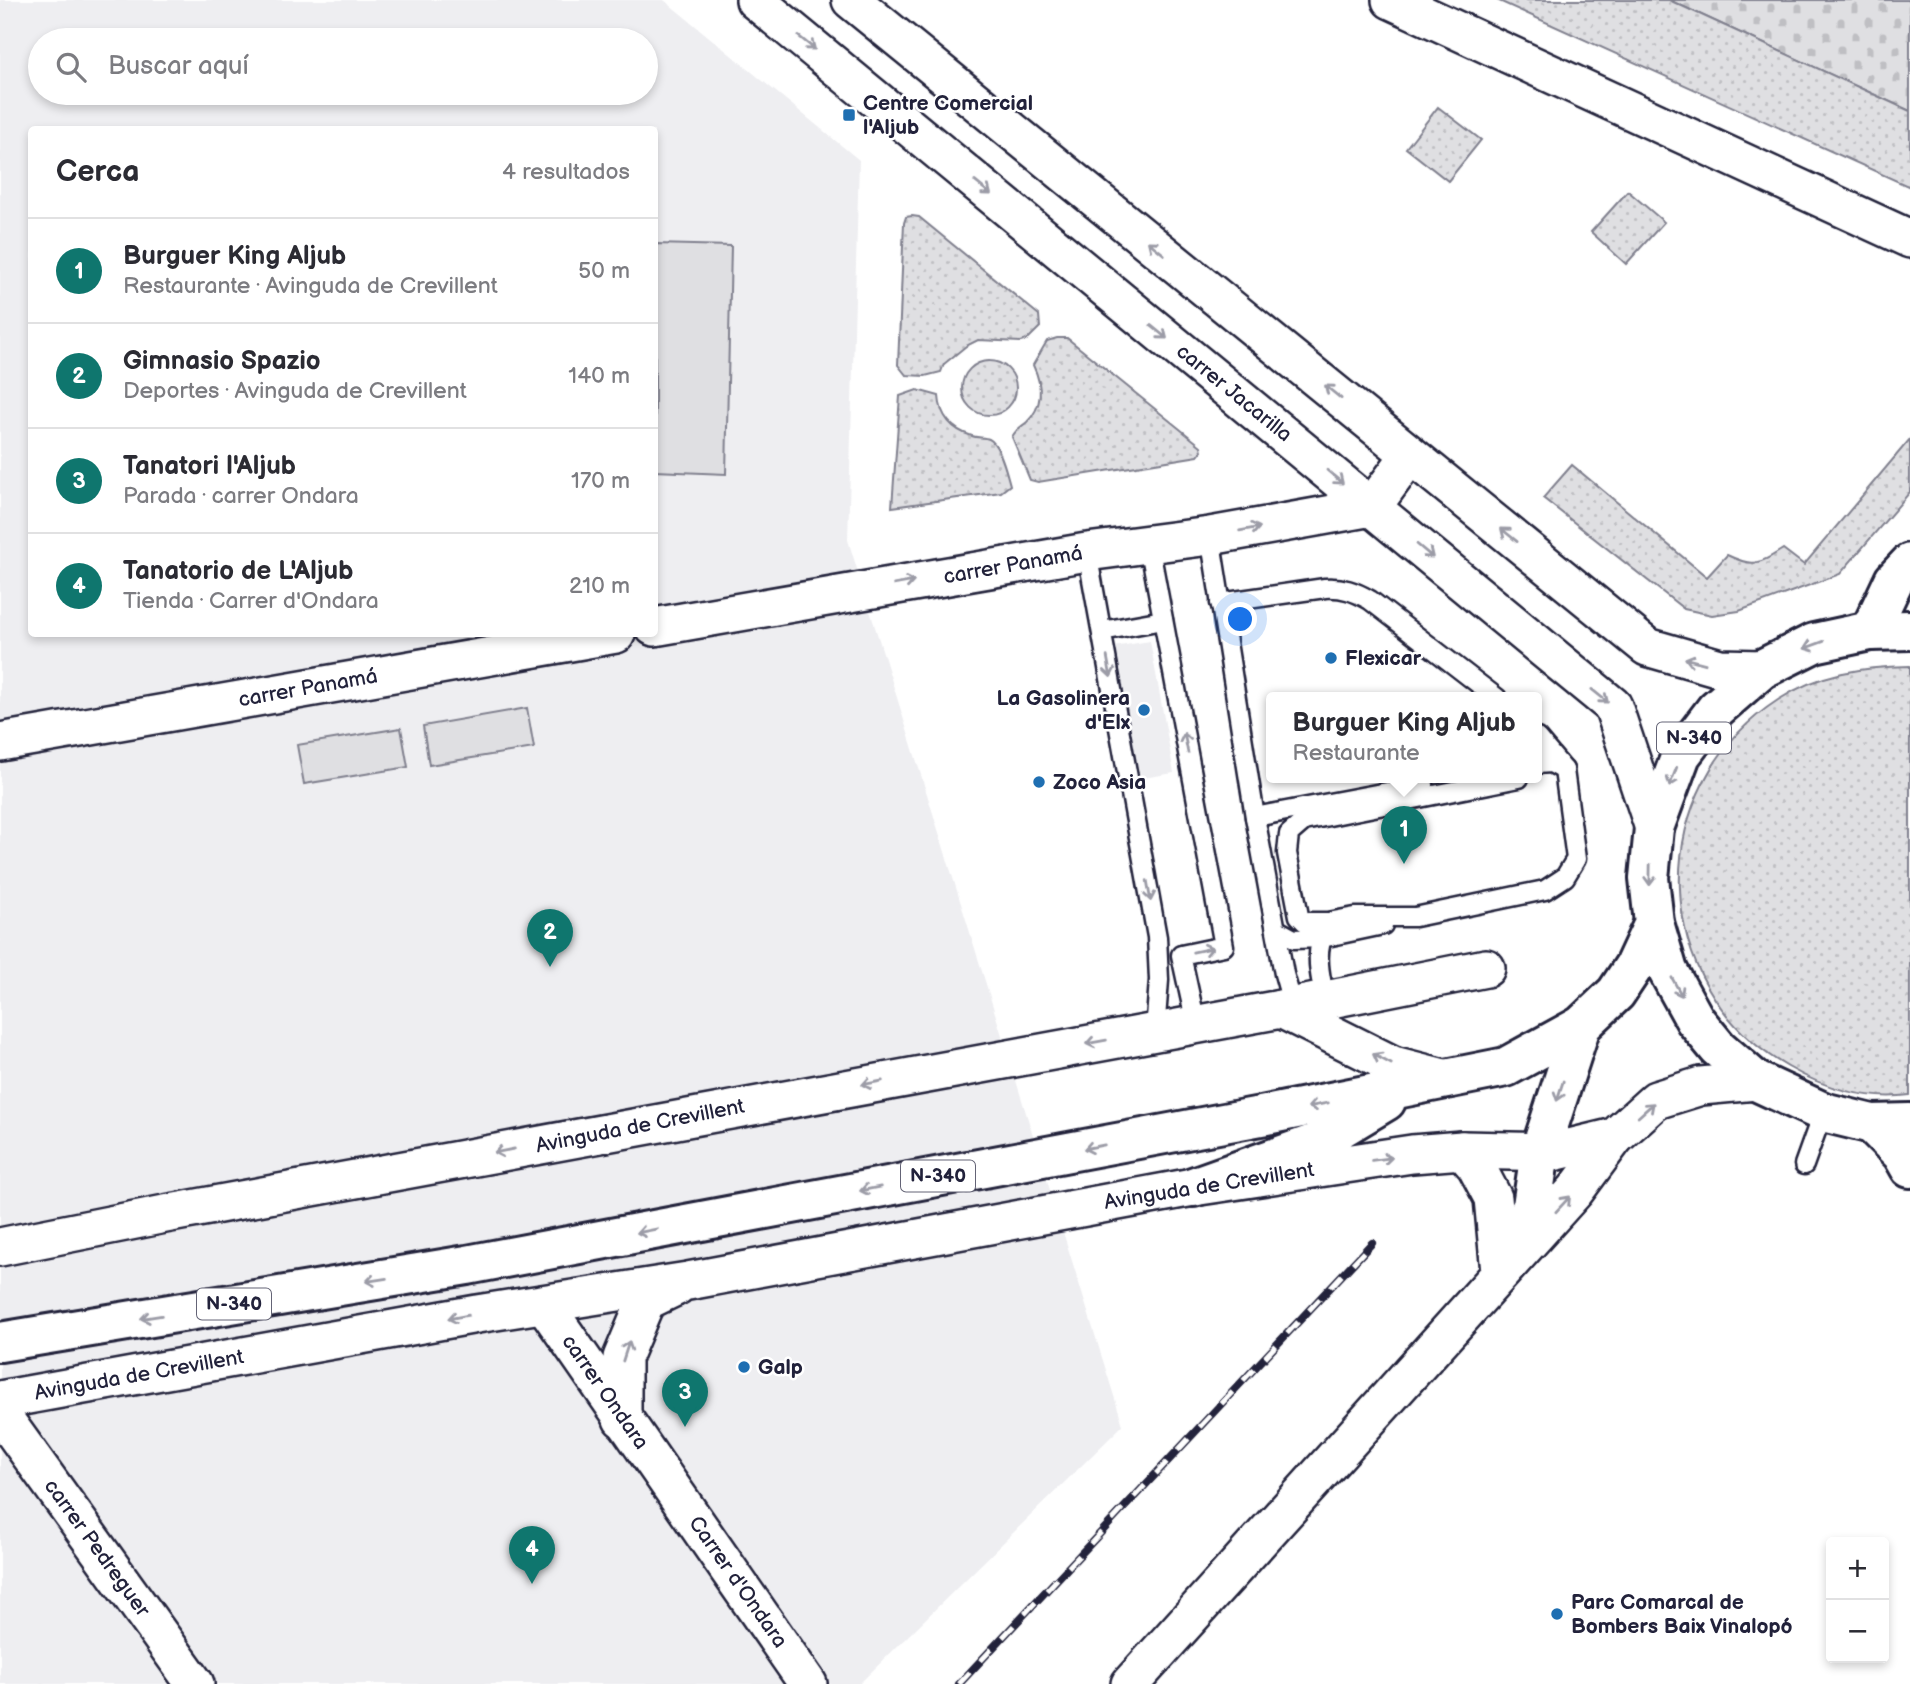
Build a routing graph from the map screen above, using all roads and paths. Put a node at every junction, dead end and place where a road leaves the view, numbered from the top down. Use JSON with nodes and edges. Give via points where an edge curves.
{"nodes":[{"id":1,"x":755,"y":0,"type":"edge"},
{"id":2,"x":851,"y":0,"type":"edge"},
{"id":3,"x":1391,"y":0,"type":"edge"},
{"id":4,"x":1910,"y":239,"type":"edge"},
{"id":5,"x":1410,"y":455,"type":"junction"},
{"id":6,"x":1372,"y":508,"type":"junction"},
{"id":7,"x":1210,"y":536,"type":"junction"},
{"id":8,"x":1149,"y":544,"type":"junction"},
{"id":9,"x":1087,"y":551,"type":"junction"},
{"id":10,"x":1910,"y":563,"type":"edge"},
{"id":11,"x":1220,"y":603,"type":"junction"},
{"id":12,"x":1163,"y":620,"type":"junction"},
{"id":13,"x":658,"y":626,"type":"edge"},
{"id":14,"x":1910,"y":630,"type":"edge"},
{"id":15,"x":1102,"y":631,"type":"junction"},
{"id":16,"x":1870,"y":631,"type":"junction"},
{"id":17,"x":593,"y":637,"type":"edge"},
{"id":18,"x":1762,"y":669,"type":"junction"},
{"id":19,"x":1489,"y":692,"type":"edge"},
{"id":20,"x":0,"y":742,"type":"edge"},
{"id":21,"x":1542,"y":744,"type":"edge"},
{"id":22,"x":1542,"y":764,"type":"edge"},
{"id":23,"x":1564,"y":770,"type":"junction"},
{"id":24,"x":1542,"y":774,"type":"edge"},
{"id":25,"x":1433,"y":783,"type":"edge"},
{"id":26,"x":1494,"y":783,"type":"edge"},
{"id":27,"x":1255,"y":817,"type":"junction"},
{"id":28,"x":1654,"y":828,"type":"junction"},
{"id":29,"x":1415,"y":918,"type":"junction"},
{"id":30,"x":1654,"y":923,"type":"junction"},
{"id":31,"x":1276,"y":929,"type":"junction"},
{"id":32,"x":1322,"y":938,"type":"junction"},
{"id":33,"x":1486,"y":968,"type":"dead end"},
{"id":34,"x":1300,"y":1005,"type":"junction"},
{"id":35,"x":1196,"y":1024,"type":"junction"},
{"id":36,"x":1581,"y":1026,"type":"junction"},
{"id":37,"x":1155,"y":1032,"type":"junction"},
{"id":38,"x":1447,"y":1079,"type":"junction"},
{"id":39,"x":1756,"y":1081,"type":"junction"},
{"id":40,"x":1409,"y":1087,"type":"junction"},
{"id":41,"x":1823,"y":1112,"type":"junction"},
{"id":42,"x":1910,"y":1123,"type":"edge"},
{"id":43,"x":1872,"y":1124,"type":"junction"},
{"id":44,"x":1615,"y":1137,"type":"junction"},
{"id":45,"x":1462,"y":1150,"type":"junction"},
{"id":46,"x":1540,"y":1152,"type":"junction"},
{"id":47,"x":1804,"y":1165,"type":"dead end"},
{"id":48,"x":1910,"y":1168,"type":"edge"},
{"id":49,"x":1193,"y":1186,"type":"junction"},
{"id":50,"x":0,"y":1247,"type":"edge"},
{"id":51,"x":467,"y":1265,"type":"junction"},
{"id":52,"x":1500,"y":1272,"type":"junction"},
{"id":53,"x":688,"y":1281,"type":"junction"},
{"id":54,"x":534,"y":1305,"type":"junction"},
{"id":55,"x":0,"y":1342,"type":"edge"},
{"id":56,"x":0,"y":1400,"type":"edge"},
{"id":57,"x":0,"y":1413,"type":"edge"},
{"id":58,"x":622,"y":1419,"type":"junction"},
{"id":59,"x":667,"y":1481,"type":"joint"},
{"id":60,"x":195,"y":1684,"type":"edge"},
{"id":61,"x":808,"y":1684,"type":"edge"},
{"id":62,"x":1130,"y":1684,"type":"edge"}],
"edges":[{"from":1,"to":6,"type":"street","name":"carrer Jacarilla","one_way":true},
{"from":5,"to":2,"type":"street","one_way":true},
{"from":3,"to":4,"type":"street"},
{"from":5,"to":6,"type":"street"},
{"from":18,"to":5,"type":"street","one_way":true,"via":[[1720,668],[1647,647]]},
{"from":7,"to":6,"type":"street","name":"carrer Panamá","one_way":true},
{"from":6,"to":28,"type":"street","name":"carrer Jacarilla","one_way":true,"via":[[1613,706]]},
{"from":7,"to":8,"type":"street","name":"carrer Panamá"},
{"from":7,"to":11,"type":"lane"},
{"from":8,"to":9,"type":"street","name":"carrer Panamá"},
{"from":8,"to":12,"type":"lane"},
{"from":13,"to":9,"type":"street","name":"carrer Panamá","one_way":true},
{"from":9,"to":15,"type":"lane"},
{"from":10,"to":16,"type":"main road","via":[[1894,580]]},
{"from":11,"to":19,"type":"lane","via":[[1342,587],[1370,600]]},
{"from":11,"to":27,"type":"lane"},
{"from":12,"to":15,"type":"lane"},
{"from":35,"to":12,"type":"lane","one_way":true,"via":[[1181,955],[1224,946]]},
{"from":14,"to":16,"type":"main road","number":"N-340"},
{"from":15,"to":37,"type":"lane","one_way":true,"via":[[1157,937]]},
{"from":16,"to":18,"type":"main road","number":"N-340","one_way":true,"via":[[1814,643]]},
{"from":17,"to":20,"type":"street","name":"carrer Panamá","via":[[484,651]]},
{"from":18,"to":28,"type":"main road","number":"N-340","one_way":true,"via":[[1716,709],[1681,755]]},
{"from":21,"to":23,"type":"lane"},
{"from":22,"to":23,"type":"lane"},
{"from":23,"to":24,"type":"lane"},
{"from":23,"to":29,"type":"lane","via":[[1576,859],[1565,877],[1545,890]]},
{"from":25,"to":27,"type":"lane"},
{"from":26,"to":29,"type":"lane","via":[[1304,821],[1289,834],[1293,891],[1305,922]]},
{"from":27,"to":31,"type":"lane"},
{"from":28,"to":30,"type":"main road","number":"N-340","one_way":true,"via":[[1649,878]]},
{"from":29,"to":32,"type":"lane"},
{"from":30,"to":36,"type":"main road","number":"N-340","via":[[1616,993]]},
{"from":30,"to":39,"type":"main road","number":"N-340","one_way":true,"via":[[1668,971],[1695,1020],[1718,1048]]},
{"from":31,"to":32,"type":"lane","via":[[1294,939]]},
{"from":31,"to":34,"type":"lane"},
{"from":32,"to":34,"type":"lane","via":[[1319,967]]},
{"from":33,"to":34,"type":"street","name":"Avinguda de Crevillent"},
{"from":34,"to":35,"type":"street","name":"Avinguda de Crevillent"},
{"from":38,"to":34,"type":"street","one_way":true,"via":[[1393,1065]]},
{"from":35,"to":37,"type":"street","name":"Avinguda de Crevillent"},
{"from":36,"to":38,"type":"main road","number":"N-340","via":[[1506,1067]]},
{"from":36,"to":46,"type":"main road","one_way":true},
{"from":37,"to":50,"type":"street","name":"Avinguda de Crevillent","one_way":true},
{"from":38,"to":40,"type":"main road","number":"N-340"},
{"from":39,"to":41,"type":"main road","number":"N-340"},
{"from":44,"to":39,"type":"street","name":"Avinguda de Crevillent","one_way":true,"via":[[1656,1100],[1701,1086]]},
{"from":40,"to":49,"type":"main road","via":[[1316,1143]]},
{"from":40,"to":51,"type":"main road","number":"N-340","one_way":true},
{"from":41,"to":43,"type":"main road","number":"N-340"},
{"from":41,"to":47,"type":"lane"},
{"from":42,"to":43,"type":"main road","number":"N-340"},
{"from":43,"to":48,"type":"main road"},
{"from":44,"to":46,"type":"street","name":"Avinguda de Crevillent"},
{"from":52,"to":44,"type":"street","one_way":true,"via":[[1575,1191]]},
{"from":45,"to":46,"type":"street","name":"Avinguda de Crevillent"},
{"from":49,"to":45,"type":"street","name":"Avinguda de Crevillent","one_way":true},
{"from":45,"to":52,"type":"street","via":[[1493,1198]]},
{"from":46,"to":52,"type":"main road","via":[[1532,1206]]},
{"from":49,"to":53,"type":"street","name":"Avinguda de Crevillent"},
{"from":51,"to":54,"type":"street"},
{"from":51,"to":55,"type":"main road","number":"N-340","one_way":true},
{"from":52,"to":62,"type":"street"},
{"from":53,"to":54,"type":"street","name":"Avinguda de Crevillent"},
{"from":58,"to":53,"type":"street","one_way":true,"via":[[622,1358],[646,1301]]},
{"from":54,"to":56,"type":"street","name":"Avinguda de Crevillent","one_way":true},
{"from":54,"to":58,"type":"street","name":"carrer Ondara"},
{"from":57,"to":60,"type":"street","name":"carrer Pedreguer"},
{"from":58,"to":59,"type":"street","name":"carrer Ondara"},
{"from":59,"to":61,"type":"street","name":"Carrer d'Ondara"}]}
